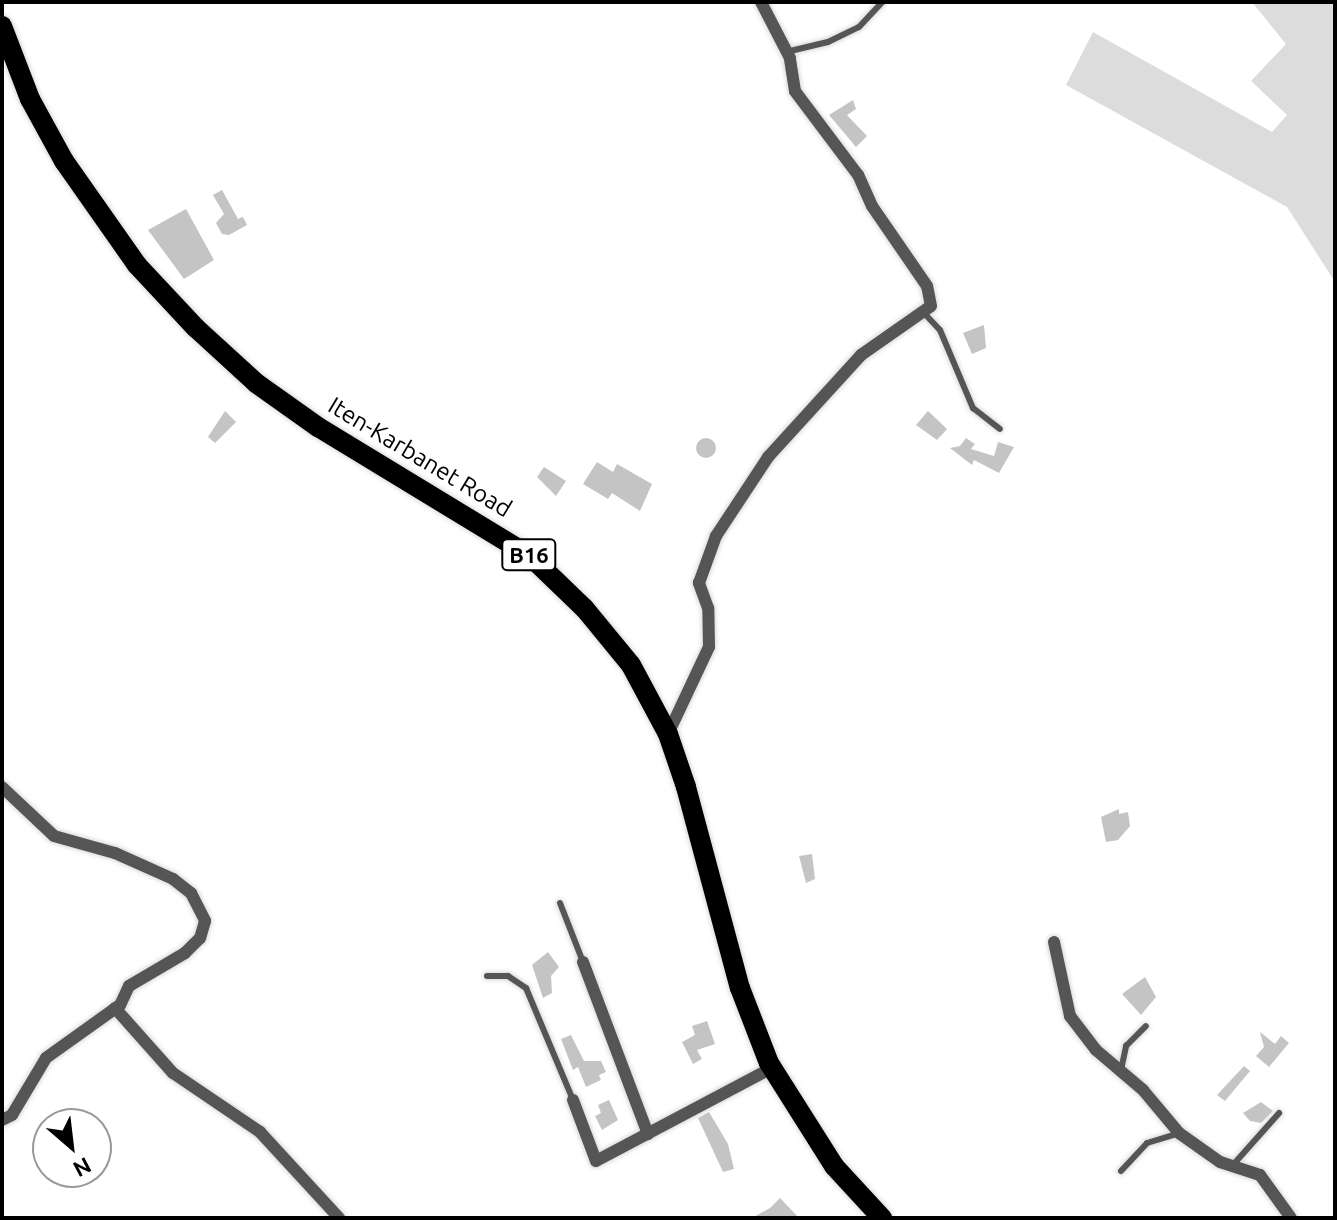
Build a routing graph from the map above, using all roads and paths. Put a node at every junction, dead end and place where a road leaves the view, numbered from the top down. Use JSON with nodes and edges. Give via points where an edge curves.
{"nodes":[{"id":1,"x":761,"y":2,"type":"edge"},
{"id":2,"x":882,"y":2,"type":"edge"},
{"id":3,"x":2,"y":26,"type":"edge"},
{"id":4,"x":786,"y":52,"type":"junction"},
{"id":5,"x":924,"y":313,"type":"junction"},
{"id":6,"x":1000,"y":429,"type":"dead end"},
{"id":7,"x":668,"y":734,"type":"junction"},
{"id":8,"x":2,"y":787,"type":"edge"},
{"id":9,"x":560,"y":903,"type":"dead end"},
{"id":10,"x":1054,"y":942,"type":"dead end"},
{"id":11,"x":583,"y":962,"type":"joint"},
{"id":12,"x":487,"y":976,"type":"dead end"},
{"id":13,"x":115,"y":1008,"type":"junction"},
{"id":14,"x":1146,"y":1026,"type":"dead end"},
{"id":15,"x":772,"y":1068,"type":"junction"},
{"id":16,"x":1121,"y":1070,"type":"junction"},
{"id":17,"x":573,"y":1100,"type":"joint"},
{"id":18,"x":1279,"y":1113,"type":"dead end"},
{"id":19,"x":2,"y":1120,"type":"edge"},
{"id":20,"x":1179,"y":1133,"type":"junction"},
{"id":21,"x":648,"y":1134,"type":"junction"},
{"id":22,"x":1232,"y":1166,"type":"junction"},
{"id":23,"x":1121,"y":1171,"type":"dead end"},
{"id":24,"x":339,"y":1218,"type":"edge"},
{"id":25,"x":882,"y":1218,"type":"edge"},
{"id":26,"x":1291,"y":1218,"type":"edge"}],
"edges":[{"from":1,"to":4,"type":"street"},
{"from":2,"to":4,"type":"lane","via":[[859,27],[828,42]]},
{"from":3,"to":7,"type":"main road","name":"Iten-Karbanet Road","number":"B16","via":[[30,99],[64,161],[137,265],[176,307],[256,383],[318,427],[530,556],[585,609],[631,665]]},
{"from":4,"to":5,"type":"street","via":[[795,91],[858,175],[872,206],[927,286],[931,306]]},
{"from":5,"to":6,"type":"lane","via":[[940,330],[973,408]]},
{"from":5,"to":7,"type":"street","via":[[861,355],[768,457],[716,536],[699,583],[708,608],[709,647]]},
{"from":7,"to":15,"type":"main road","name":"Iten-Karbanet Road","number":"B16","via":[[740,988]]},
{"from":8,"to":13,"type":"street","via":[[54,836],[143,864],[173,879],[201,907],[205,921],[200,938],[129,986]]},
{"from":9,"to":11,"type":"lane"},
{"from":10,"to":16,"type":"street","via":[[1070,1016],[1096,1050]]},
{"from":11,"to":21,"type":"street"},
{"from":12,"to":17,"type":"lane","via":[[508,976],[526,988]]},
{"from":13,"to":19,"type":"street","via":[[46,1058],[12,1115]]},
{"from":13,"to":24,"type":"street","via":[[173,1073],[260,1132]]},
{"from":14,"to":16,"type":"lane","via":[[1126,1046]]},
{"from":15,"to":21,"type":"street"},
{"from":15,"to":25,"type":"main road","name":"Iten-Karbanet Road","number":"B16","via":[[834,1166]]},
{"from":16,"to":20,"type":"street"},
{"from":17,"to":21,"type":"street","via":[[596,1161]]},
{"from":18,"to":22,"type":"lane"},
{"from":20,"to":22,"type":"street"},
{"from":20,"to":23,"type":"lane","via":[[1147,1143]]},
{"from":22,"to":26,"type":"street","via":[[1260,1175]]}]}
